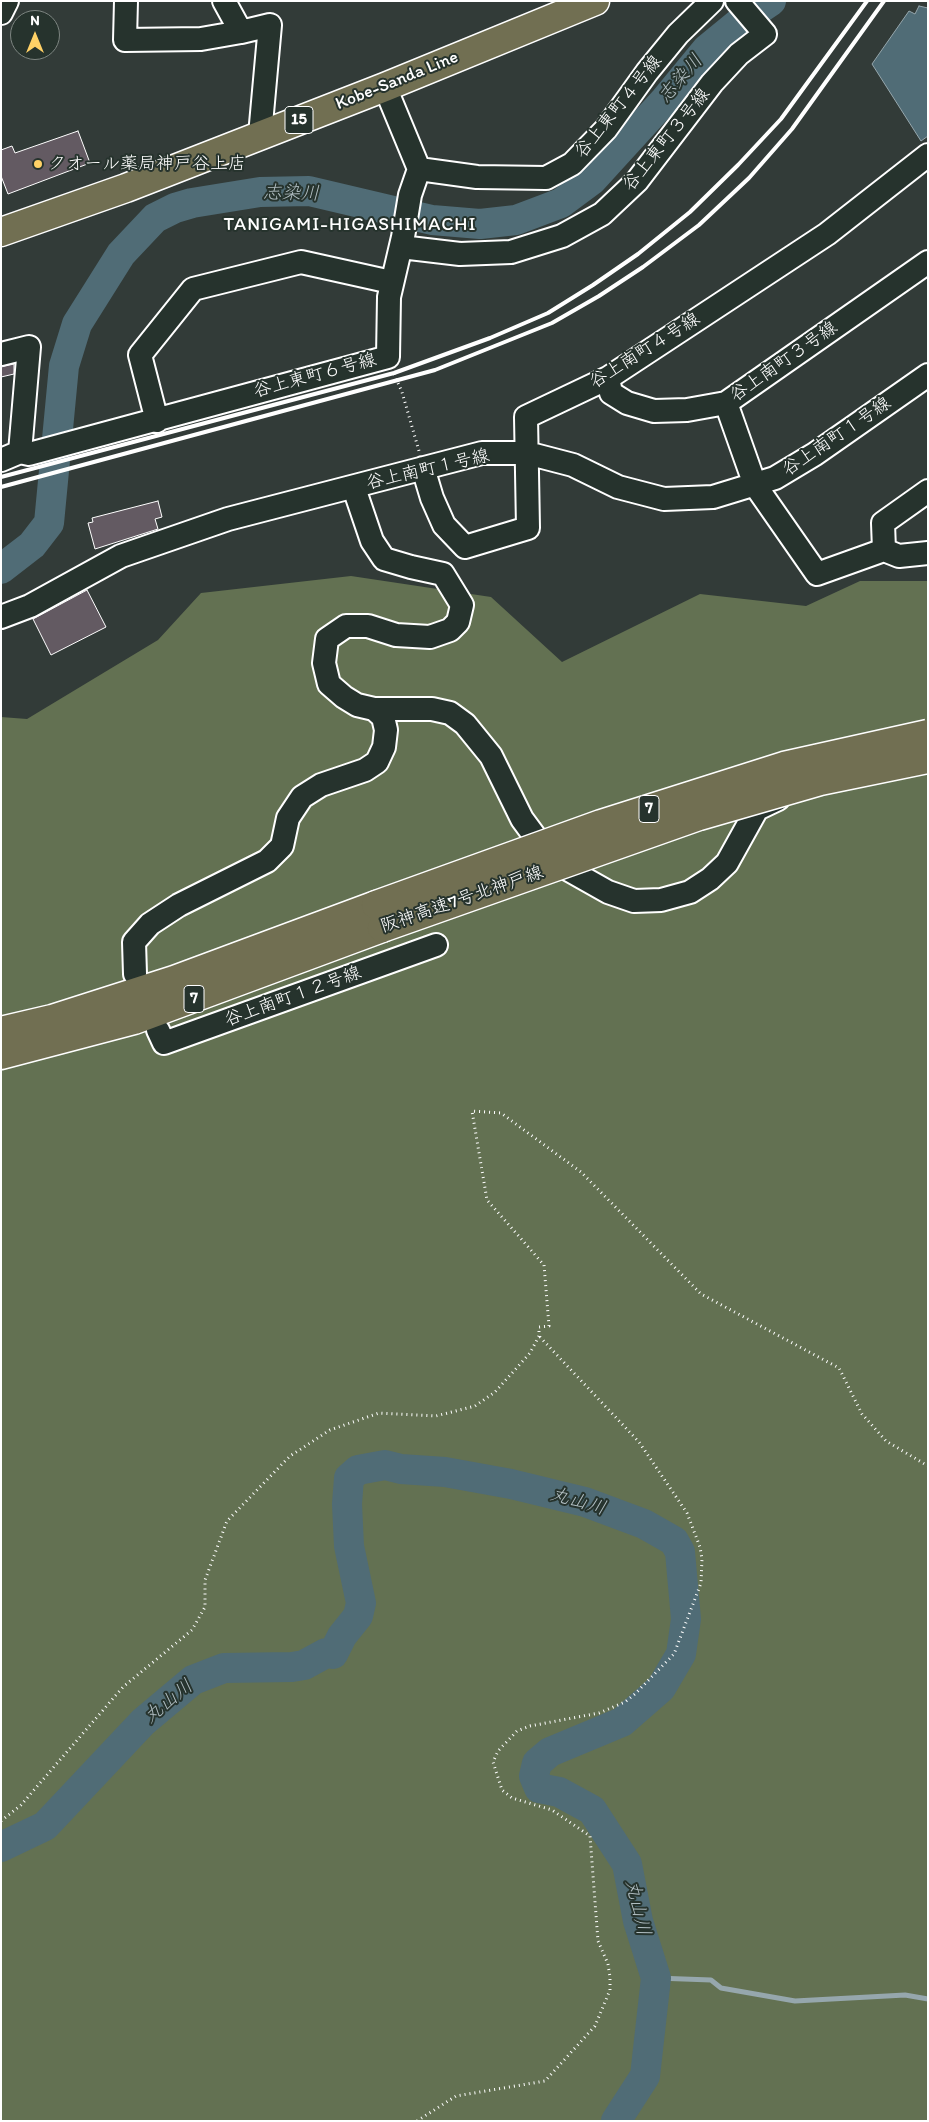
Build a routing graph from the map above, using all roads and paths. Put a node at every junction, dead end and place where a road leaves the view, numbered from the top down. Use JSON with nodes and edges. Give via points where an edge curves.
{"nodes":[{"id":1,"x":7,"y":1,"type":"edge"},
{"id":2,"x":126,"y":1,"type":"edge"},
{"id":3,"x":224,"y":1,"type":"edge"},
{"id":4,"x":595,"y":1,"type":"edge"},
{"id":5,"x":712,"y":1,"type":"edge"},
{"id":6,"x":737,"y":1,"type":"edge"},
{"id":7,"x":559,"y":8,"type":"edge"},
{"id":8,"x":1,"y":14,"type":"edge"},
{"id":9,"x":241,"y":32,"type":"junction"},
{"id":10,"x":385,"y":87,"type":"junction"},
{"id":11,"x":260,"y":135,"type":"junction"},
{"id":12,"x":928,"y":155,"type":"edge"},
{"id":13,"x":418,"y":169,"type":"junction"},
{"id":14,"x":1,"y":232,"type":"edge"},
{"id":15,"x":402,"y":242,"type":"junction"},
{"id":16,"x":928,"y":262,"type":"edge"},
{"id":17,"x":391,"y":282,"type":"junction"},
{"id":18,"x":1,"y":354,"type":"edge"},
{"id":19,"x":928,"y":375,"type":"edge"},
{"id":20,"x":608,"y":378,"type":"junction"},
{"id":21,"x":402,"y":392,"type":"dead end"},
{"id":22,"x":726,"y":404,"type":"junction"},
{"id":23,"x":157,"y":421,"type":"junction"},
{"id":24,"x":527,"y":453,"type":"junction"},
{"id":25,"x":11,"y":456,"type":"edge"},
{"id":26,"x":422,"y":461,"type":"junction"},
{"id":27,"x":755,"y":485,"type":"junction"},
{"id":28,"x":354,"y":488,"type":"junction"},
{"id":29,"x":928,"y":491,"type":"edge"},
{"id":30,"x":884,"y":550,"type":"junction"},
{"id":31,"x":928,"y":553,"type":"edge"},
{"id":32,"x":1,"y":617,"type":"edge"},
{"id":33,"x":374,"y":709,"type":"junction"},
{"id":34,"x":928,"y":734,"type":"edge"},
{"id":35,"x":928,"y":761,"type":"edge"},
{"id":36,"x":379,"y":916,"type":"junction"},
{"id":37,"x":436,"y":945,"type":"dead end"},
{"id":38,"x":135,"y":974,"type":"dead end"},
{"id":39,"x":158,"y":1030,"type":"dead end"},
{"id":40,"x":1,"y":1031,"type":"edge"},
{"id":41,"x":1,"y":1056,"type":"edge"},
{"id":42,"x":539,"y":1336,"type":"junction"},
{"id":43,"x":928,"y":1466,"type":"edge"},
{"id":44,"x":1,"y":1821,"type":"edge"},
{"id":45,"x":417,"y":2121,"type":"edge"}],
"edges":[{"from":1,"to":8,"type":"street"},
{"from":2,"to":9,"type":"street","via":[[125,40],[201,39]]},
{"from":3,"to":9,"type":"street"},
{"from":4,"to":7,"type":"main road","name":"Kobe-Sanda Line","number":"15"},
{"from":5,"to":13,"type":"street","name":"谷上東町４号線","via":[[678,34],[606,129],[572,164],[546,178],[477,177]]},
{"from":6,"to":15,"type":"street","name":"谷上東町３号線","via":[[765,34],[739,54],[719,76],[637,181],[602,214],[562,236],[511,252],[460,254]]},
{"from":7,"to":10,"type":"main road","name":"Kobe-Sanda Line","number":"15"},
{"from":9,"to":11,"type":"street","via":[[270,25]]},
{"from":10,"to":11,"type":"main road","name":"Kobe-Sanda Line","number":"15"},
{"from":10,"to":13,"type":"street"},
{"from":11,"to":14,"type":"main road","name":"Kobe-Sanda Line","number":"15","via":[[126,188]]},
{"from":12,"to":20,"type":"street","name":"谷上南町４号線","via":[[826,234]]},
{"from":13,"to":15,"type":"street","name":"谷上東町６号線"},
{"from":15,"to":17,"type":"street","name":"谷上東町６号線"},
{"from":16,"to":22,"type":"street","name":"谷上南町３号線"},
{"from":17,"to":23,"type":"street","name":"谷上東町６号線","via":[[388,357]]},
{"from":17,"to":23,"type":"street","via":[[301,262],[193,289],[140,356]]},
{"from":18,"to":25,"type":"street","via":[[29,347]]},
{"from":19,"to":27,"type":"street","name":"谷上南町１号線","via":[[815,454],[775,478]]},
{"from":20,"to":22,"type":"street","name":"谷上南町３号線","via":[[611,393],[627,404],[654,411]]},
{"from":20,"to":24,"type":"street","name":"谷上南町４号線","via":[[526,417]]},
{"from":21,"to":26,"type":"path"},
{"from":22,"to":27,"type":"street"},
{"from":23,"to":25,"type":"street","name":"谷上東町６号線"},
{"from":24,"to":26,"type":"street","name":"谷上南町１号線","via":[[482,453]]},
{"from":24,"to":26,"type":"street","name":"谷上南町４号線","via":[[528,528],[465,548],[444,525],[432,498]]},
{"from":24,"to":27,"type":"street","name":"谷上南町１号線","via":[[573,465],[618,487],[664,500],[713,497]]},
{"from":26,"to":28,"type":"street","name":"谷上南町１号線"},
{"from":27,"to":30,"type":"street","via":[[817,574]]},
{"from":28,"to":32,"type":"street","name":"谷上南町１号線","via":[[228,519],[121,556],[30,606]]},
{"from":28,"to":33,"type":"street","via":[[372,541],[384,559],[443,574],[462,605],[458,622],[450,630],[430,638],[396,635],[368,626],[346,626],[327,639],[324,663],[329,684],[344,698]]},
{"from":29,"to":30,"type":"street","via":[[883,523]]},
{"from":30,"to":31,"type":"street","via":[[900,556]]},
{"from":33,"to":35,"type":"street","via":[[432,709],[450,713],[465,724],[492,756],[522,819],[553,861],[608,892],[634,901],[661,900],[690,892],[710,879],[727,863],[757,809],[846,776]]},
{"from":33,"to":38,"type":"street","via":[[383,717],[386,730],[377,762],[365,770],[321,785],[302,797],[288,818],[282,846],[267,861],[179,905],[150,924],[134,942]]},
{"from":34,"to":36,"type":"main road","name":"阪神高速7号北神戸線","number":"7","bridge":true,"via":[[784,766],[601,824]]},
{"from":35,"to":36,"type":"main road","name":"阪神高速7号北神戸線","number":"7","bridge":true,"via":[[820,781]]},
{"from":36,"to":40,"type":"main road","name":"阪神高速7号北神戸線","number":"7","via":[[52,1019]]},
{"from":36,"to":41,"type":"main road","name":"阪神高速7号北神戸線","number":"7","via":[[134,1020]]},
{"from":37,"to":39,"type":"street","name":"谷上南町１２号線","via":[[164,1043]]},
{"from":42,"to":43,"type":"path","via":[[539,1326],[549,1326],[544,1265],[487,1200],[472,1111],[501,1113],[582,1172],[701,1294],[839,1368],[862,1414],[886,1441]]},
{"from":42,"to":44,"type":"path","via":[[530,1353],[495,1392],[475,1406],[436,1416],[379,1413],[330,1430],[290,1456],[227,1521],[205,1580],[205,1607],[192,1630],[123,1687],[21,1805]]},
{"from":42,"to":45,"type":"path","via":[[639,1442],[687,1513],[700,1547],[701,1583],[674,1654],[635,1694],[599,1713],[517,1731],[498,1751],[493,1762],[502,1790],[512,1798],[552,1810],[590,1836],[598,1941],[610,1978],[610,1990],[595,2026],[545,2081],[456,2096]]}]}
